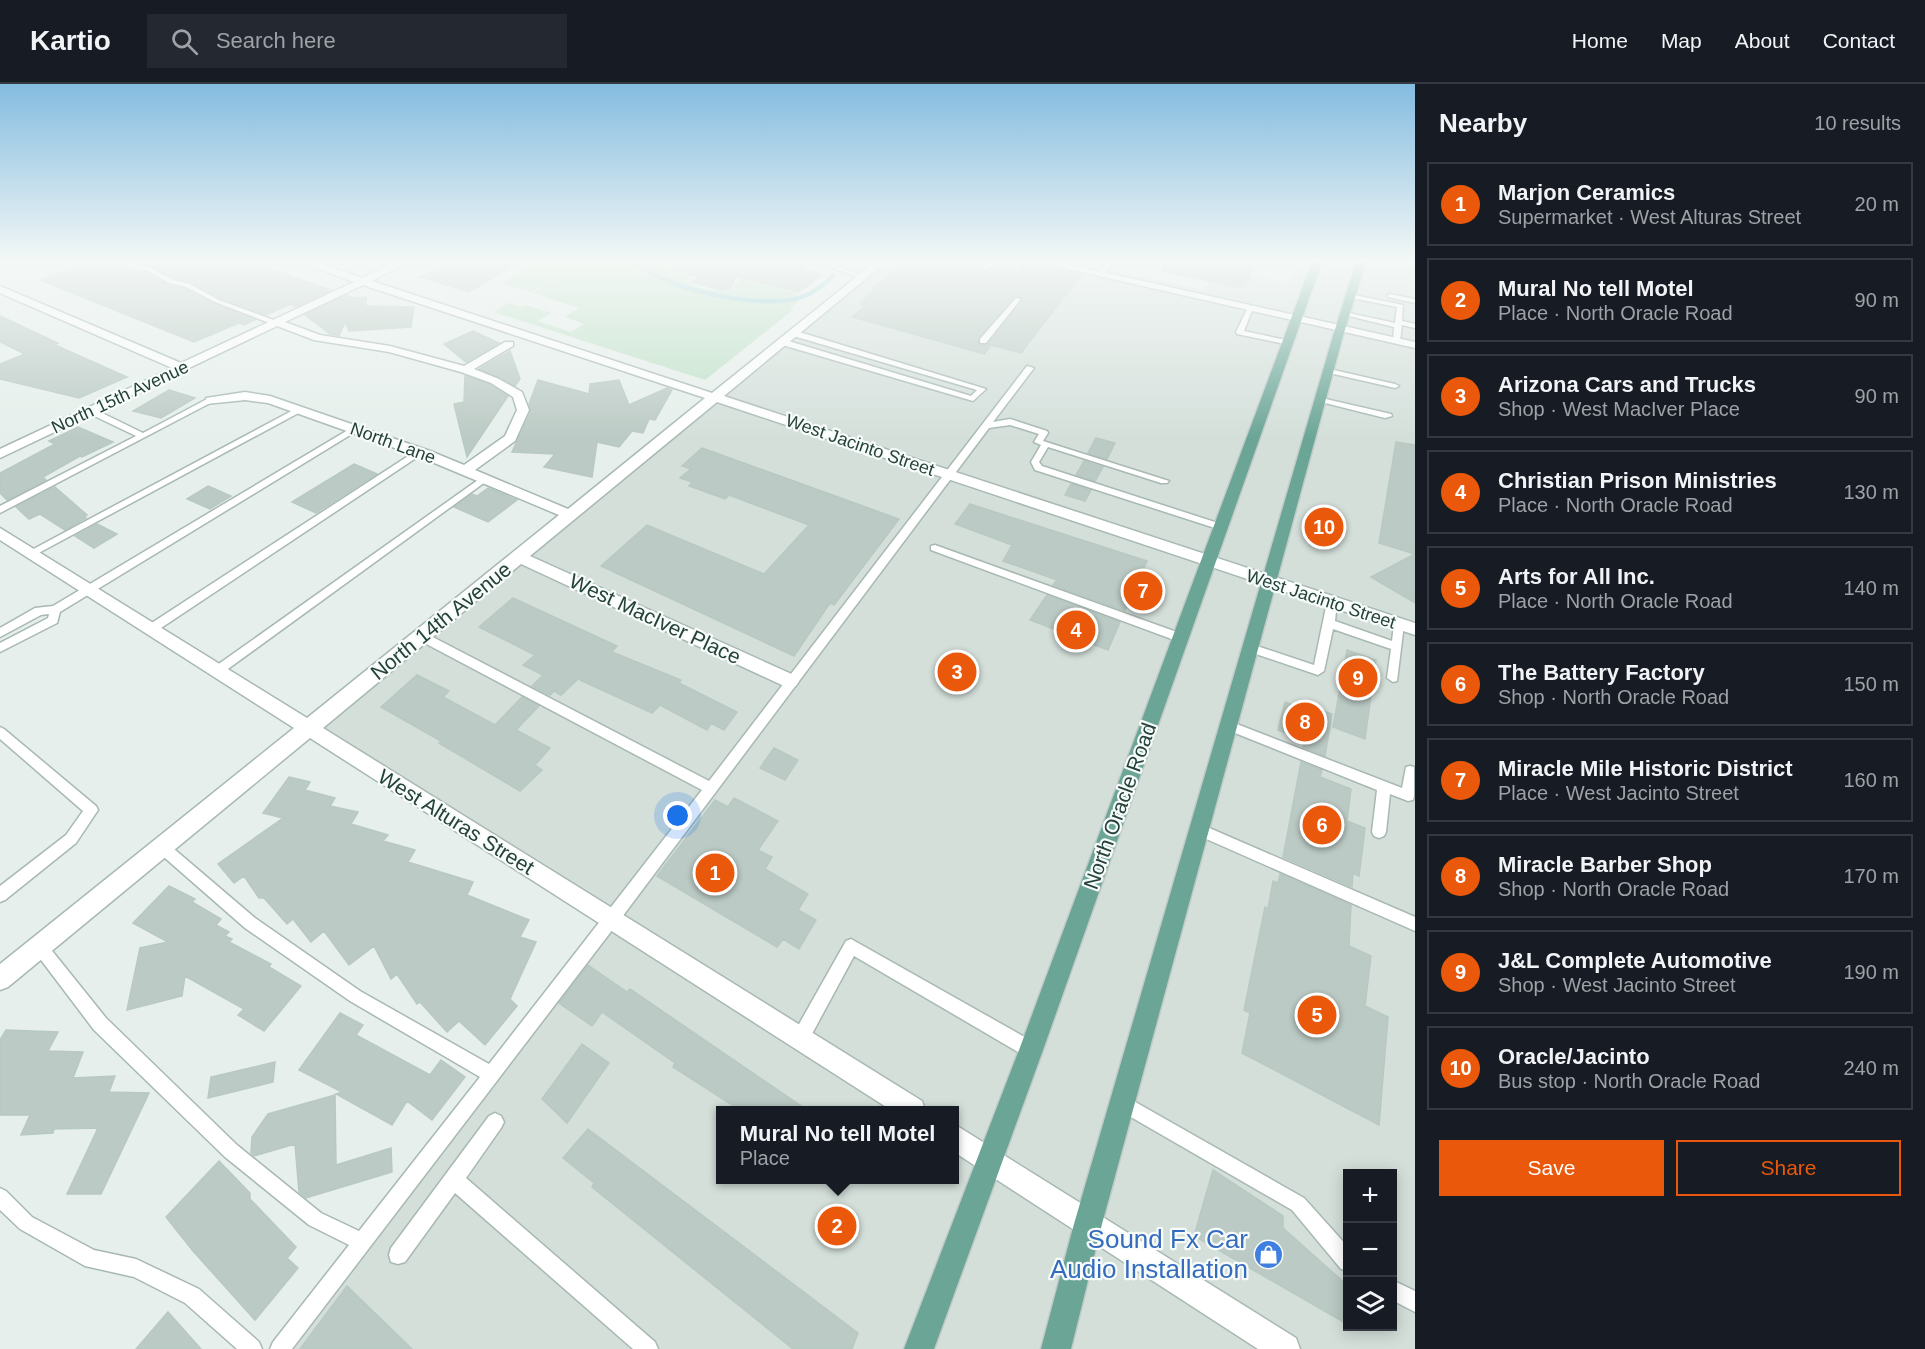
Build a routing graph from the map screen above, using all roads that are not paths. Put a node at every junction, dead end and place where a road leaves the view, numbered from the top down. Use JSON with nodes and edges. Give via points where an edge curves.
{"nodes":[{"id":1,"x":74,"y":321,"type":"edge"},
{"id":2,"x":485,"y":321,"type":"edge"},
{"id":3,"x":809,"y":321,"type":"edge"},
{"id":4,"x":1000,"y":321,"type":"edge"},
{"id":5,"x":1245,"y":321,"type":"edge"},
{"id":6,"x":1294,"y":321,"type":"edge"},
{"id":7,"x":1342,"y":321,"type":"junction"},
{"id":8,"x":1398,"y":321,"type":"edge"},
{"id":9,"x":275,"y":322,"type":"joint"},
{"id":10,"x":1398,"y":324,"type":"junction"},
{"id":11,"x":1415,"y":326,"type":"edge"},
{"id":12,"x":788,"y":338,"type":"junction"},
{"id":13,"x":983,"y":341,"type":"dead end"},
{"id":14,"x":1396,"y":341,"type":"junction"},
{"id":15,"x":1287,"y":343,"type":"junction"},
{"id":16,"x":509,"y":344,"type":"dead end"},
{"id":17,"x":1415,"y":345,"type":"edge"},
{"id":18,"x":183,"y":368,"type":"junction"},
{"id":19,"x":1030,"y":368,"type":"dead end"},
{"id":20,"x":465,"y":370,"type":"junction"},
{"id":21,"x":1328,"y":370,"type":"junction"},
{"id":22,"x":1395,"y":386,"type":"dead end"},
{"id":23,"x":714,"y":396,"type":"junction"},
{"id":24,"x":1320,"y":399,"type":"junction"},
{"id":25,"x":210,"y":401,"type":"joint"},
{"id":26,"x":300,"y":410,"type":"junction"},
{"id":27,"x":90,"y":411,"type":"junction"},
{"id":28,"x":1388,"y":416,"type":"dead end"},
{"id":29,"x":986,"y":426,"type":"junction"},
{"id":30,"x":356,"y":429,"type":"junction"},
{"id":31,"x":143,"y":436,"type":"junction"},
{"id":32,"x":1046,"y":444,"type":"junction"},
{"id":33,"x":419,"y":452,"type":"junction"},
{"id":34,"x":0,"y":454,"type":"edge"},
{"id":35,"x":466,"y":470,"type":"junction"},
{"id":36,"x":948,"y":474,"type":"junction"},
{"id":37,"x":485,"y":478,"type":"junction"},
{"id":38,"x":1164,"y":481,"type":"dead end"},
{"id":39,"x":0,"y":510,"type":"edge"},
{"id":40,"x":571,"y":515,"type":"junction"},
{"id":41,"x":1221,"y":527,"type":"junction"},
{"id":42,"x":0,"y":533,"type":"edge"},
{"id":43,"x":935,"y":548,"type":"dead end"},
{"id":44,"x":32,"y":553,"type":"junction"},
{"id":45,"x":519,"y":557,"type":"junction"},
{"id":46,"x":1209,"y":562,"type":"junction"},
{"id":47,"x":1269,"y":582,"type":"junction"},
{"id":48,"x":88,"y":589,"type":"junction"},
{"id":49,"x":1332,"y":602,"type":"junction"},
{"id":50,"x":55,"y":610,"type":"junction"},
{"id":51,"x":1329,"y":623,"type":"junction"},
{"id":52,"x":1399,"y":624,"type":"junction"},
{"id":53,"x":151,"y":629,"type":"junction"},
{"id":54,"x":1415,"y":629,"type":"edge"},
{"id":55,"x":0,"y":633,"type":"edge"},
{"id":56,"x":421,"y":636,"type":"junction"},
{"id":57,"x":1182,"y":638,"type":"junction"},
{"id":58,"x":1397,"y":647,"type":"junction"},
{"id":59,"x":0,"y":648,"type":"edge"},
{"id":60,"x":1251,"y":648,"type":"junction"},
{"id":61,"x":217,"y":671,"type":"junction"},
{"id":62,"x":1393,"y":678,"type":"dead end"},
{"id":63,"x":790,"y":681,"type":"junction"},
{"id":64,"x":1229,"y":726,"type":"junction"},
{"id":65,"x":310,"y":729,"type":"junction"},
{"id":66,"x":0,"y":732,"type":"edge"},
{"id":67,"x":1410,"y":771,"type":"dead end"},
{"id":68,"x":1384,"y":786,"type":"junction"},
{"id":69,"x":710,"y":788,"type":"junction"},
{"id":70,"x":1200,"y":830,"type":"junction"},
{"id":71,"x":1379,"y":832,"type":"dead end"},
{"id":72,"x":162,"y":847,"type":"junction"},
{"id":73,"x":0,"y":895,"type":"edge"},
{"id":74,"x":611,"y":920,"type":"junction"},
{"id":75,"x":1415,"y":924,"type":"edge"},
{"id":76,"x":40,"y":946,"type":"junction"},
{"id":77,"x":0,"y":979,"type":"edge"},
{"id":78,"x":800,"y":1039,"type":"junction"},
{"id":79,"x":1031,"y":1050,"type":"junction"},
{"id":80,"x":492,"y":1075,"type":"junction"},
{"id":81,"x":1123,"y":1103,"type":"junction"},
{"id":82,"x":907,"y":1106,"type":"edge"},
{"id":83,"x":495,"y":1122,"type":"dead end"},
{"id":84,"x":959,"y":1140,"type":"edge"},
{"id":85,"x":991,"y":1160,"type":"junction"},
{"id":86,"x":454,"y":1180,"type":"junction"},
{"id":87,"x":0,"y":1197,"type":"edge"},
{"id":88,"x":1088,"y":1224,"type":"junction"},
{"id":89,"x":363,"y":1242,"type":"junction"},
{"id":90,"x":398,"y":1255,"type":"dead end"},
{"id":91,"x":1343,"y":1257,"type":"edge"},
{"id":92,"x":1397,"y":1292,"type":"edge"},
{"id":93,"x":1415,"y":1302,"type":"edge"},
{"id":94,"x":252,"y":1349,"type":"edge"},
{"id":95,"x":280,"y":1349,"type":"edge"},
{"id":96,"x":648,"y":1349,"type":"edge"},
{"id":97,"x":919,"y":1349,"type":"edge"},
{"id":98,"x":1056,"y":1349,"type":"edge"},
{"id":99,"x":1285,"y":1349,"type":"edge"}],
"edges":[{"from":1,"to":18,"type":"street"},
{"from":2,"to":23,"type":"street","name":"West Jacinto Street"},
{"from":3,"to":12,"type":"street","name":"North 14th Avenue"},
{"from":4,"to":13,"type":"lane"},
{"from":5,"to":15,"type":"lane","via":[[1240,332]]},
{"from":6,"to":15,"type":"main road","name":"North Oracle Road"},
{"from":7,"to":10,"type":"lane"},
{"from":7,"to":14,"type":"street"},
{"from":7,"to":21,"type":"main road"},
{"from":8,"to":10,"type":"lane"},
{"from":9,"to":18,"type":"street","name":"North 15th Avenue"},
{"from":9,"to":20,"type":"street","via":[[318,338],[390,349]]},
{"from":10,"to":11,"type":"lane"},
{"from":10,"to":14,"type":"lane"},
{"from":12,"to":12,"type":"lane","via":[[982,389],[973,399]]},
{"from":12,"to":23,"type":"street","name":"North 14th Avenue"},
{"from":14,"to":17,"type":"street"},
{"from":15,"to":41,"type":"main road","name":"North Oracle Road"},
{"from":16,"to":20,"type":"street"},
{"from":18,"to":27,"type":"street","name":"North 15th Avenue"},
{"from":19,"to":29,"type":"lane"},
{"from":20,"to":35,"type":"street","via":[[518,394],[523,410],[510,438]]},
{"from":21,"to":22,"type":"lane"},
{"from":21,"to":24,"type":"main road"},
{"from":23,"to":36,"type":"street","name":"West Jacinto Street"},
{"from":23,"to":40,"type":"street","name":"North 14th Avenue"},
{"from":24,"to":28,"type":"lane"},
{"from":24,"to":47,"type":"main road"},
{"from":25,"to":26,"type":"street","name":"North Lane","via":[[245,396]]},
{"from":25,"to":31,"type":"lane"},
{"from":26,"to":30,"type":"street","name":"North Lane"},
{"from":26,"to":44,"type":"lane"},
{"from":27,"to":31,"type":"lane"},
{"from":27,"to":34,"type":"street","name":"North 15th Avenue"},
{"from":29,"to":32,"type":"lane","via":[[1010,422],[1044,433],[1038,442]]},
{"from":29,"to":36,"type":"lane"},
{"from":30,"to":33,"type":"street","name":"North Lane"},
{"from":30,"to":48,"type":"lane"},
{"from":31,"to":39,"type":"lane"},
{"from":32,"to":38,"type":"lane"},
{"from":32,"to":41,"type":"lane","via":[[1035,462],[1038,468]]},
{"from":33,"to":35,"type":"street","name":"North Lane"},
{"from":33,"to":53,"type":"lane"},
{"from":35,"to":37,"type":"street","name":"North Lane"},
{"from":36,"to":46,"type":"street","name":"West Jacinto Street"},
{"from":36,"to":63,"type":"lane"},
{"from":37,"to":40,"type":"street","name":"North Lane"},
{"from":37,"to":61,"type":"lane"},
{"from":40,"to":45,"type":"street","name":"North 14th Avenue"},
{"from":41,"to":46,"type":"main road","name":"North Oracle Road"},
{"from":42,"to":44,"type":"street","name":"West Alturas Street"},
{"from":43,"to":57,"type":"lane"},
{"from":44,"to":48,"type":"street","name":"West Alturas Street"},
{"from":45,"to":56,"type":"street","name":"North 14th Avenue"},
{"from":45,"to":63,"type":"street","name":"West MacIver Place"},
{"from":46,"to":47,"type":"street","name":"West Jacinto Street"},
{"from":46,"to":57,"type":"main road","name":"North Oracle Road"},
{"from":47,"to":49,"type":"street","name":"West Jacinto Street"},
{"from":47,"to":60,"type":"main road"},
{"from":48,"to":50,"type":"lane"},
{"from":48,"to":53,"type":"street","name":"West Alturas Street"},
{"from":49,"to":51,"type":"lane"},
{"from":49,"to":52,"type":"street","name":"West Jacinto Street"},
{"from":50,"to":55,"type":"lane","via":[[39,610]]},
{"from":50,"to":59,"type":"lane","via":[[53,620]]},
{"from":51,"to":58,"type":"lane"},
{"from":51,"to":60,"type":"lane","via":[[1318,671]]},
{"from":52,"to":54,"type":"street","name":"West Jacinto Street"},
{"from":52,"to":58,"type":"lane"},
{"from":53,"to":61,"type":"street","name":"West Alturas Street"},
{"from":56,"to":65,"type":"street","name":"North 14th Avenue"},
{"from":56,"to":69,"type":"lane"},
{"from":57,"to":79,"type":"main road","name":"North Oracle Road"},
{"from":58,"to":62,"type":"lane"},
{"from":60,"to":64,"type":"main road"},
{"from":61,"to":65,"type":"street","name":"West Alturas Street"},
{"from":63,"to":69,"type":"lane"},
{"from":64,"to":68,"type":"lane"},
{"from":64,"to":70,"type":"main road"},
{"from":65,"to":72,"type":"street","name":"North 14th Avenue"},
{"from":65,"to":74,"type":"street","name":"West Alturas Street"},
{"from":66,"to":73,"type":"lane","via":[[91,810],[71,839]]},
{"from":67,"to":68,"type":"lane","via":[[1408,796]]},
{"from":68,"to":71,"type":"lane"},
{"from":69,"to":74,"type":"lane"},
{"from":70,"to":75,"type":"lane"},
{"from":70,"to":81,"type":"main road"},
{"from":72,"to":76,"type":"street","name":"North 14th Avenue"},
{"from":72,"to":80,"type":"lane","via":[[250,923],[355,996]]},
{"from":74,"to":78,"type":"street","name":"West Alturas Street"},
{"from":74,"to":80,"type":"lane"},
{"from":76,"to":77,"type":"street","name":"North 14th Avenue"},
{"from":76,"to":89,"type":"lane","via":[[100,1024],[231,1151],[315,1220]]},
{"from":78,"to":79,"type":"lane","via":[[852,946]]},
{"from":78,"to":82,"type":"street","name":"West Alturas Street"},
{"from":79,"to":85,"type":"main road","name":"North Oracle Road"},
{"from":80,"to":89,"type":"lane"},
{"from":81,"to":88,"type":"main road"},
{"from":81,"to":91,"type":"lane","via":[[1298,1204]]},
{"from":83,"to":86,"type":"lane"},
{"from":84,"to":85,"type":"street"},
{"from":85,"to":88,"type":"street"},
{"from":85,"to":97,"type":"main road","name":"North Oracle Road"},
{"from":86,"to":90,"type":"lane"},
{"from":86,"to":96,"type":"lane"},
{"from":87,"to":94,"type":"lane","via":[[26,1224],[92,1259],[136,1268],[192,1296]]},
{"from":88,"to":98,"type":"main road"},
{"from":88,"to":99,"type":"street"},
{"from":89,"to":95,"type":"lane"},
{"from":92,"to":93,"type":"lane"}]}
